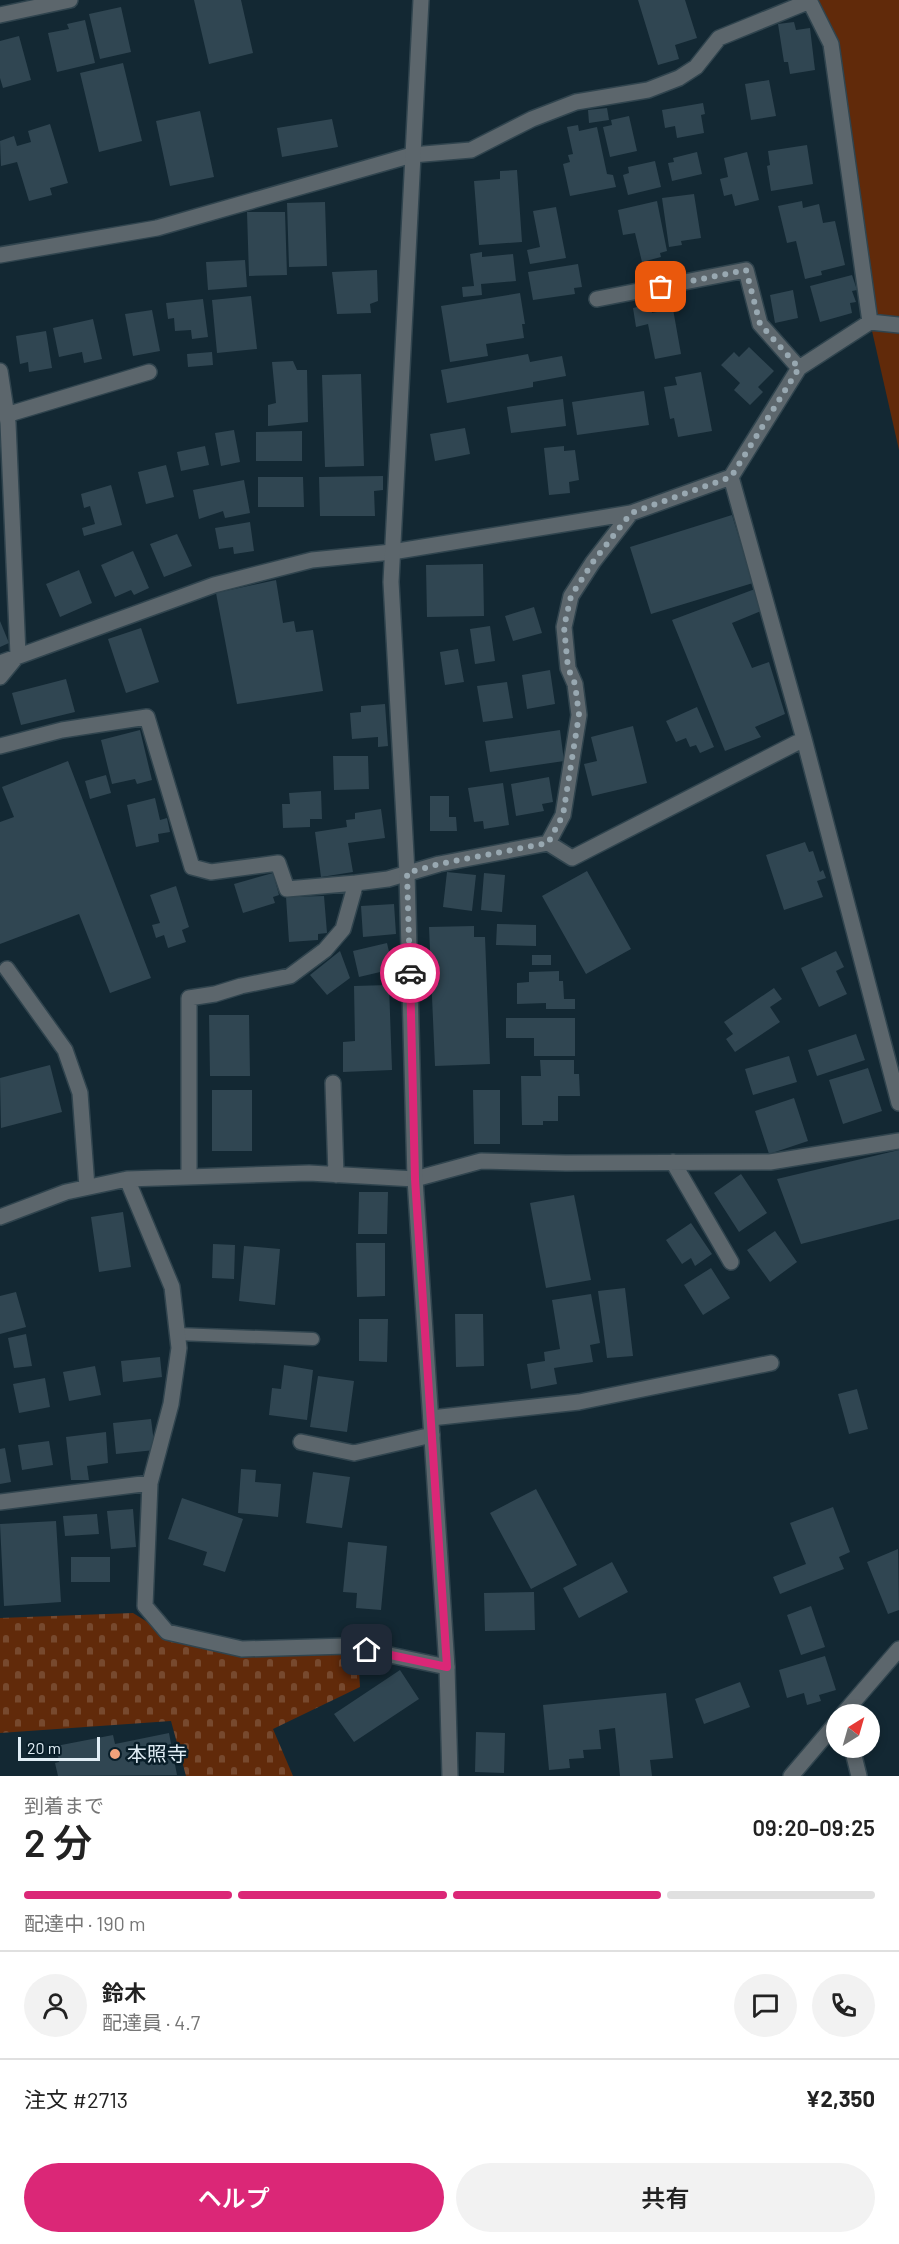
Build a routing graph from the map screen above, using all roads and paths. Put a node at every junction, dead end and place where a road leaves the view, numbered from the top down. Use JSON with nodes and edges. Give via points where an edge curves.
{"nodes":[{"id":1,"x":70,"y":0,"type":"edge"},
{"id":2,"x":421,"y":0,"type":"edge"},
{"id":3,"x":809,"y":0,"type":"edge"},
{"id":4,"x":0,"y":15,"type":"edge"},
{"id":5,"x":412,"y":155,"type":"junction"},
{"id":6,"x":0,"y":255,"type":"edge"},
{"id":7,"x":597,"y":299,"type":"dead end"},
{"id":8,"x":870,"y":322,"type":"junction"},
{"id":9,"x":899,"y":325,"type":"edge"},
{"id":10,"x":799,"y":368,"type":"junction"},
{"id":11,"x":0,"y":371,"type":"edge"},
{"id":12,"x":148,"y":372,"type":"dead end"},
{"id":13,"x":6,"y":415,"type":"junction"},
{"id":14,"x":4,"y":441,"type":"edge"},
{"id":15,"x":731,"y":477,"type":"junction"},
{"id":16,"x":631,"y":513,"type":"junction"},
{"id":17,"x":392,"y":552,"type":"junction"},
{"id":18,"x":18,"y":655,"type":"junction"},
{"id":19,"x":0,"y":663,"type":"edge"},
{"id":20,"x":0,"y":677,"type":"edge"},
{"id":21,"x":804,"y":739,"type":"junction"},
{"id":22,"x":0,"y":746,"type":"edge"},
{"id":23,"x":548,"y":843,"type":"junction"},
{"id":24,"x":407,"y":873,"type":"junction"},
{"id":25,"x":356,"y":883,"type":"junction"},
{"id":26,"x":7,"y":969,"type":"dead end"},
{"id":27,"x":333,"y":1083,"type":"dead end"},
{"id":28,"x":899,"y":1103,"type":"edge"},
{"id":29,"x":899,"y":1141,"type":"edge"},
{"id":30,"x":674,"y":1162,"type":"junction"},
{"id":31,"x":336,"y":1175,"type":"junction"},
{"id":32,"x":189,"y":1176,"type":"junction"},
{"id":33,"x":127,"y":1179,"type":"junction"},
{"id":34,"x":415,"y":1179,"type":"junction"},
{"id":35,"x":87,"y":1187,"type":"junction"},
{"id":36,"x":0,"y":1217,"type":"edge"},
{"id":37,"x":731,"y":1262,"type":"dead end"},
{"id":38,"x":177,"y":1334,"type":"junction"},
{"id":39,"x":313,"y":1339,"type":"dead end"},
{"id":40,"x":771,"y":1363,"type":"dead end"},
{"id":41,"x":430,"y":1418,"type":"junction"},
{"id":42,"x":432,"y":1435,"type":"junction"},
{"id":43,"x":301,"y":1442,"type":"dead end"},
{"id":44,"x":150,"y":1483,"type":"junction"},
{"id":45,"x":0,"y":1502,"type":"edge"},
{"id":46,"x":899,"y":1649,"type":"edge"},
{"id":47,"x":447,"y":1667,"type":"junction"},
{"id":48,"x":852,"y":1704,"type":"edge"},
{"id":49,"x":826,"y":1735,"type":"edge"},
{"id":50,"x":854,"y":1758,"type":"edge"},
{"id":51,"x":450,"y":1776,"type":"edge"},
{"id":52,"x":791,"y":1776,"type":"edge"},
{"id":53,"x":859,"y":1776,"type":"edge"}],
"edges":[{"from":1,"to":4,"type":"street"},
{"from":2,"to":5,"type":"street"},
{"from":3,"to":5,"type":"street","via":[[719,38],[696,67],[679,78],[648,90],[576,102],[471,150]]},
{"from":3,"to":8,"type":"street","via":[[831,44]]},
{"from":5,"to":6,"type":"street","via":[[157,228]]},
{"from":5,"to":17,"type":"street"},
{"from":7,"to":10,"type":"street","via":[[746,270],[760,324]]},
{"from":8,"to":9,"type":"street"},
{"from":8,"to":10,"type":"street"},
{"from":10,"to":15,"type":"street"},
{"from":11,"to":13,"type":"street"},
{"from":12,"to":13,"type":"street"},
{"from":13,"to":14,"type":"street"},
{"from":14,"to":18,"type":"street"},
{"from":15,"to":16,"type":"street"},
{"from":15,"to":21,"type":"street"},
{"from":16,"to":17,"type":"street"},
{"from":16,"to":23,"type":"street","via":[[571,596],[564,627],[579,715],[563,815]]},
{"from":17,"to":18,"type":"street","via":[[312,560],[214,585]]},
{"from":17,"to":24,"type":"street"},
{"from":18,"to":19,"type":"street"},
{"from":18,"to":20,"type":"street"},
{"from":21,"to":23,"type":"street","via":[[572,858]]},
{"from":21,"to":28,"type":"street"},
{"from":22,"to":25,"type":"street","via":[[62,730],[147,717],[192,867],[211,872],[278,863],[287,889]]},
{"from":23,"to":24,"type":"street"},
{"from":24,"to":25,"type":"street"},
{"from":24,"to":34,"type":"street"},
{"from":25,"to":32,"type":"street","via":[[343,929],[325,950],[290,976],[189,998]]},
{"from":26,"to":35,"type":"street","via":[[65,1050],[81,1093]]},
{"from":27,"to":31,"type":"street"},
{"from":29,"to":30,"type":"street","via":[[770,1162]]},
{"from":30,"to":34,"type":"street","via":[[481,1161]]},
{"from":30,"to":37,"type":"street"},
{"from":31,"to":32,"type":"street"},
{"from":31,"to":34,"type":"street"},
{"from":32,"to":33,"type":"street"},
{"from":33,"to":35,"type":"street"},
{"from":33,"to":38,"type":"street","via":[[172,1287]]},
{"from":34,"to":41,"type":"street"},
{"from":35,"to":36,"type":"street"},
{"from":38,"to":39,"type":"lane"},
{"from":38,"to":44,"type":"street","via":[[179,1348],[171,1404]]},
{"from":40,"to":41,"type":"street","via":[[579,1402]]},
{"from":41,"to":42,"type":"street"},
{"from":42,"to":43,"type":"street","via":[[354,1454]]},
{"from":42,"to":47,"type":"street"},
{"from":44,"to":45,"type":"street"},
{"from":44,"to":47,"type":"street","via":[[145,1606],[167,1632],[242,1649],[347,1646]]},
{"from":46,"to":48,"type":"street"},
{"from":47,"to":51,"type":"street"},
{"from":49,"to":52,"type":"street"},
{"from":50,"to":53,"type":"street"}]}
